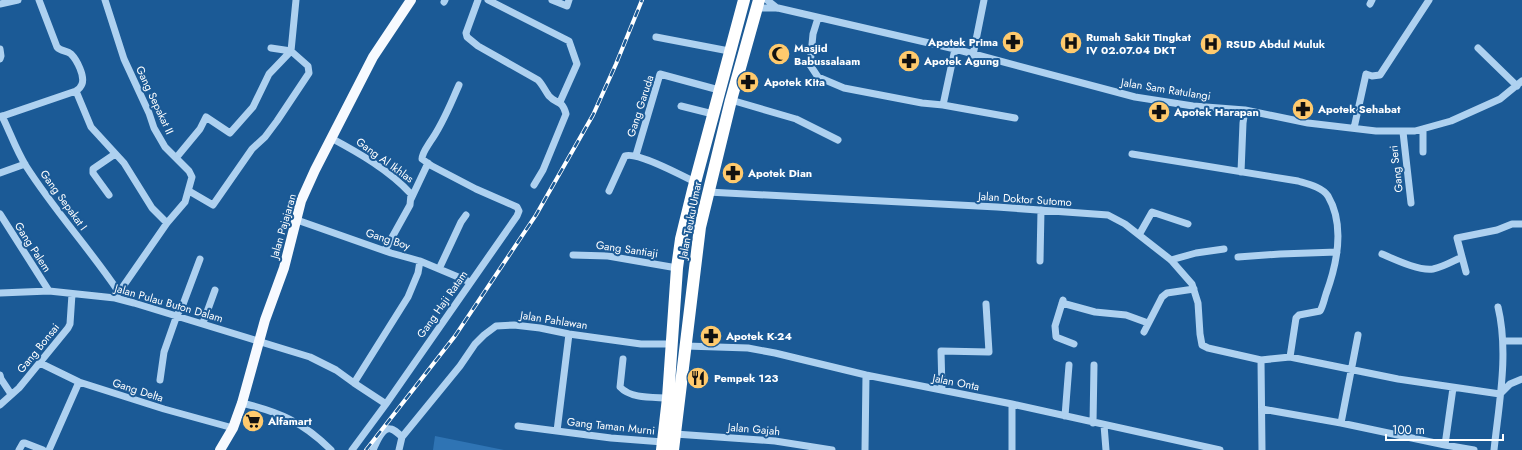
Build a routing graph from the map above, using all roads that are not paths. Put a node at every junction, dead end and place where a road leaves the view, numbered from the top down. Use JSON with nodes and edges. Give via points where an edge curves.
{"nodes":[{"id":1,"x":18,"y":0,"type":"edge"},
{"id":2,"x":39,"y":0,"type":"edge"},
{"id":3,"x":105,"y":0,"type":"edge"},
{"id":4,"x":296,"y":0,"type":"edge"},
{"id":5,"x":411,"y":0,"type":"edge"},
{"id":6,"x":478,"y":0,"type":"edge"},
{"id":7,"x":488,"y":0,"type":"edge"},
{"id":8,"x":552,"y":0,"type":"edge"},
{"id":9,"x":569,"y":0,"type":"edge"},
{"id":10,"x":744,"y":0,"type":"edge"},
{"id":11,"x":767,"y":0,"type":"edge"},
{"id":12,"x":984,"y":0,"type":"edge"},
{"id":13,"x":1429,"y":0,"type":"edge"},
{"id":14,"x":0,"y":4,"type":"edge"},
{"id":15,"x":758,"y":4,"type":"edge"},
{"id":16,"x":778,"y":8,"type":"junction"},
{"id":17,"x":818,"y":18,"type":"junction"},
{"id":18,"x":656,"y":37,"type":"dead end"},
{"id":19,"x":271,"y":48,"type":"dead end"},
{"id":20,"x":1478,"y":48,"type":"dead end"},
{"id":21,"x":0,"y":49,"type":"edge"},
{"id":22,"x":955,"y":49,"type":"junction"},
{"id":23,"x":291,"y":51,"type":"junction"},
{"id":24,"x":729,"y":51,"type":"junction"},
{"id":25,"x":973,"y":54,"type":"junction"},
{"id":26,"x":0,"y":59,"type":"edge"},
{"id":27,"x":1519,"y":83,"type":"edge"},
{"id":28,"x":459,"y":85,"type":"dead end"},
{"id":29,"x":719,"y":90,"type":"junction"},
{"id":30,"x":76,"y":91,"type":"junction"},
{"id":31,"x":731,"y":100,"type":"junction"},
{"id":32,"x":560,"y":102,"type":"junction"},
{"id":33,"x":943,"y":105,"type":"junction"},
{"id":34,"x":681,"y":106,"type":"dead end"},
{"id":35,"x":1245,"y":110,"type":"junction"},
{"id":36,"x":713,"y":114,"type":"junction"},
{"id":37,"x":1,"y":116,"type":"edge"},
{"id":38,"x":1016,"y":118,"type":"dead end"},
{"id":39,"x":1354,"y":128,"type":"junction"},
{"id":40,"x":1423,"y":129,"type":"junction"},
{"id":41,"x":1403,"y":132,"type":"junction"},
{"id":42,"x":331,"y":138,"type":"junction"},
{"id":43,"x":838,"y":140,"type":"dead end"},
{"id":44,"x":1423,"y":152,"type":"dead end"},
{"id":45,"x":116,"y":154,"type":"junction"},
{"id":46,"x":1132,"y":154,"type":"dead end"},
{"id":47,"x":636,"y":155,"type":"junction"},
{"id":48,"x":176,"y":158,"type":"junction"},
{"id":49,"x":428,"y":163,"type":"junction"},
{"id":50,"x":25,"y":164,"type":"junction"},
{"id":51,"x":1241,"y":172,"type":"junction"},
{"id":52,"x":0,"y":173,"type":"edge"},
{"id":53,"x":695,"y":182,"type":"junction"},
{"id":54,"x":534,"y":185,"type":"dead end"},
{"id":55,"x":189,"y":191,"type":"junction"},
{"id":56,"x":609,"y":191,"type":"dead end"},
{"id":57,"x":708,"y":192,"type":"junction"},
{"id":58,"x":109,"y":195,"type":"dead end"},
{"id":59,"x":411,"y":200,"type":"junction"},
{"id":60,"x":522,"y":203,"type":"dead end"},
{"id":61,"x":1411,"y":203,"type":"dead end"},
{"id":62,"x":1041,"y":210,"type":"junction"},
{"id":63,"x":518,"y":213,"type":"junction"},
{"id":64,"x":0,"y":214,"type":"edge"},
{"id":65,"x":466,"y":215,"type":"dead end"},
{"id":66,"x":297,"y":220,"type":"junction"},
{"id":67,"x":167,"y":223,"type":"junction"},
{"id":68,"x":1188,"y":224,"type":"dead end"},
{"id":69,"x":1522,"y":224,"type":"edge"},
{"id":70,"x":3,"y":226,"type":"edge"},
{"id":71,"x":1139,"y":235,"type":"junction"},
{"id":72,"x":1449,"y":236,"type":"dead end"},
{"id":73,"x":1457,"y":238,"type":"junction"},
{"id":74,"x":1224,"y":249,"type":"dead end"},
{"id":75,"x":385,"y":250,"type":"junction"},
{"id":76,"x":1337,"y":252,"type":"junction"},
{"id":77,"x":1382,"y":254,"type":"dead end"},
{"id":78,"x":573,"y":255,"type":"dead end"},
{"id":79,"x":1238,"y":257,"type":"dead end"},
{"id":80,"x":1462,"y":257,"type":"junction"},
{"id":81,"x":200,"y":259,"type":"dead end"},
{"id":82,"x":1171,"y":260,"type":"junction"},
{"id":83,"x":420,"y":261,"type":"junction"},
{"id":84,"x":1040,"y":261,"type":"dead end"},
{"id":85,"x":677,"y":268,"type":"junction"},
{"id":86,"x":439,"y":269,"type":"junction"},
{"id":87,"x":1466,"y":272,"type":"dead end"},
{"id":88,"x":470,"y":282,"type":"junction"},
{"id":89,"x":1194,"y":289,"type":"junction"},
{"id":90,"x":215,"y":290,"type":"dead end"},
{"id":91,"x":49,"y":292,"type":"junction"},
{"id":92,"x":0,"y":293,"type":"edge"},
{"id":93,"x":72,"y":294,"type":"junction"},
{"id":94,"x":116,"y":294,"type":"junction"},
{"id":95,"x":986,"y":304,"type":"dead end"},
{"id":96,"x":1498,"y":307,"type":"dead end"},
{"id":97,"x":177,"y":315,"type":"junction"},
{"id":98,"x":203,"y":323,"type":"junction"},
{"id":99,"x":1148,"y":323,"type":"junction"},
{"id":100,"x":1144,"y":332,"type":"dead end"},
{"id":101,"x":569,"y":334,"type":"junction"},
{"id":102,"x":1358,"y":335,"type":"dead end"},
{"id":103,"x":260,"y":341,"type":"junction"},
{"id":104,"x":1504,"y":341,"type":"junction"},
{"id":105,"x":1522,"y":341,"type":"edge"},
{"id":106,"x":672,"y":344,"type":"junction"},
{"id":107,"x":1074,"y":344,"type":"dead end"},
{"id":108,"x":686,"y":346,"type":"junction"},
{"id":109,"x":1290,"y":357,"type":"junction"},
{"id":110,"x":623,"y":359,"type":"dead end"},
{"id":111,"x":1262,"y":360,"type":"junction"},
{"id":112,"x":40,"y":363,"type":"junction"},
{"id":113,"x":1069,"y":365,"type":"dead end"},
{"id":114,"x":1094,"y":365,"type":"dead end"},
{"id":115,"x":1351,"y":369,"type":"junction"},
{"id":116,"x":0,"y":375,"type":"edge"},
{"id":117,"x":866,"y":376,"type":"junction"},
{"id":118,"x":1522,"y":379,"type":"edge"},
{"id":119,"x":160,"y":380,"type":"dead end"},
{"id":120,"x":79,"y":382,"type":"junction"},
{"id":121,"x":354,"y":383,"type":"junction"},
{"id":122,"x":1453,"y":388,"type":"junction"},
{"id":123,"x":942,"y":390,"type":"junction"},
{"id":124,"x":12,"y":394,"type":"junction"},
{"id":125,"x":1500,"y":394,"type":"junction"},
{"id":126,"x":668,"y":398,"type":"junction"},
{"id":127,"x":242,"y":402,"type":"junction"},
{"id":128,"x":386,"y":404,"type":"junction"},
{"id":129,"x":1012,"y":404,"type":"junction"},
{"id":130,"x":0,"y":405,"type":"edge"},
{"id":131,"x":1262,"y":409,"type":"junction"},
{"id":132,"x":1065,"y":416,"type":"junction"},
{"id":133,"x":1093,"y":423,"type":"junction"},
{"id":134,"x":1341,"y":423,"type":"junction"},
{"id":135,"x":1104,"y":425,"type":"junction"},
{"id":136,"x":518,"y":426,"type":"dead end"},
{"id":137,"x":233,"y":428,"type":"junction"},
{"id":138,"x":557,"y":431,"type":"junction"},
{"id":139,"x":675,"y":434,"type":"junction"},
{"id":140,"x":402,"y":437,"type":"junction"},
{"id":141,"x":1445,"y":445,"type":"junction"},
{"id":142,"x":662,"y":446,"type":"edge"},
{"id":143,"x":19,"y":450,"type":"edge"},
{"id":144,"x":43,"y":450,"type":"edge"},
{"id":145,"x":49,"y":450,"type":"edge"},
{"id":146,"x":220,"y":450,"type":"edge"},
{"id":147,"x":331,"y":450,"type":"edge"},
{"id":148,"x":352,"y":450,"type":"edge"},
{"id":149,"x":373,"y":450,"type":"edge"},
{"id":150,"x":399,"y":450,"type":"edge"},
{"id":151,"x":673,"y":450,"type":"edge"},
{"id":152,"x":832,"y":450,"type":"edge"},
{"id":153,"x":864,"y":450,"type":"edge"},
{"id":154,"x":1012,"y":450,"type":"edge"},
{"id":155,"x":1106,"y":450,"type":"edge"},
{"id":156,"x":1220,"y":450,"type":"edge"},
{"id":157,"x":1262,"y":450,"type":"edge"},
{"id":158,"x":1474,"y":450,"type":"edge"},
{"id":159,"x":1494,"y":450,"type":"edge"}],
"edges":[{"from":1,"to":14,"type":"street"},
{"from":2,"to":30,"type":"street","via":[[57,47],[72,54],[83,78],[81,87]]},
{"from":3,"to":48,"type":"street","name":"Gang Sepakat II","via":[[124,59],[154,128],[165,147]]},
{"from":4,"to":23,"type":"street"},
{"from":5,"to":42,"type":"main road","name":"Jalan Pajajaran","via":[[372,57]]},
{"from":6,"to":32,"type":"street","via":[[466,33],[468,37],[478,46],[538,80],[551,98]]},
{"from":7,"to":32,"type":"street","via":[[569,40],[577,64]]},
{"from":8,"to":9,"type":"street","via":[[567,6]]},
{"from":10,"to":24,"type":"highway","name":"Jalan Teuku Umar"},
{"from":11,"to":16,"type":"street","name":"Jalan Sam Ratulangi"},
{"from":12,"to":25,"type":"street"},
{"from":13,"to":39,"type":"street","via":[[1380,76],[1366,74]]},
{"from":15,"to":16,"type":"street","name":"Jalan Sam Ratulangi"},
{"from":15,"to":31,"type":"highway","name":"Jalan Teuku Umar"},
{"from":16,"to":17,"type":"street","name":"Jalan Sam Ratulangi"},
{"from":17,"to":22,"type":"street","name":"Jalan Sam Ratulangi"},
{"from":17,"to":33,"type":"street","via":[[813,34],[810,65],[818,77],[844,88]]},
{"from":18,"to":24,"type":"street"},
{"from":19,"to":23,"type":"street"},
{"from":20,"to":27,"type":"street"},
{"from":21,"to":26,"type":"street"},
{"from":22,"to":25,"type":"street","name":"Jalan Sam Ratulangi"},
{"from":22,"to":33,"type":"street"},
{"from":23,"to":48,"type":"street","via":[[269,74],[253,106],[231,132],[228,133],[206,117],[200,129]]},
{"from":23,"to":55,"type":"street","via":[[308,66],[309,73],[277,121],[252,149],[213,205]]},
{"from":24,"to":29,"type":"highway","name":"Jalan Teuku Umar"},
{"from":25,"to":35,"type":"street","name":"Jalan Sam Ratulangi","via":[[1135,98]]},
{"from":27,"to":40,"type":"street","name":"Jalan Sam Ratulangi","via":[[1500,99],[1478,110]]},
{"from":28,"to":49,"type":"street","via":[[441,127],[422,156],[423,161]]},
{"from":29,"to":36,"type":"highway","name":"Jalan Teuku Umar"},
{"from":29,"to":47,"type":"street","name":"Gang Garuda","via":[[660,74]]},
{"from":30,"to":37,"type":"street"},
{"from":30,"to":45,"type":"street","via":[[91,127]]},
{"from":31,"to":43,"type":"street","via":[[796,119]]},
{"from":31,"to":57,"type":"highway","name":"Jalan Teuku Umar"},
{"from":32,"to":54,"type":"street","via":[[566,114],[543,170]]},
{"from":33,"to":38,"type":"street"},
{"from":34,"to":36,"type":"street"},
{"from":35,"to":39,"type":"street","name":"Jalan Sam Ratulangi","via":[[1308,123]]},
{"from":35,"to":51,"type":"street"},
{"from":36,"to":53,"type":"highway","name":"Jalan Teuku Umar"},
{"from":37,"to":50,"type":"street","name":"Gang Sepakat I"},
{"from":39,"to":41,"type":"street","name":"Jalan Sam Ratulangi"},
{"from":40,"to":41,"type":"street","name":"Jalan Sam Ratulangi"},
{"from":40,"to":44,"type":"street"},
{"from":41,"to":61,"type":"street","name":"Gang Seri"},
{"from":42,"to":59,"type":"street","name":"Gang Al Ikhlas","via":[[381,169],[411,194]]},
{"from":42,"to":66,"type":"main road","name":"Jalan Pajajaran","via":[[301,201]]},
{"from":45,"to":58,"type":"street","via":[[93,169],[93,173]]},
{"from":45,"to":67,"type":"street","via":[[152,208]]},
{"from":46,"to":51,"type":"street"},
{"from":47,"to":53,"type":"street"},
{"from":47,"to":56,"type":"street","via":[[625,156]]},
{"from":48,"to":55,"type":"street","name":"Gang Sepakat II","via":[[191,174]]},
{"from":49,"to":59,"type":"street"},
{"from":49,"to":63,"type":"street","via":[[476,189],[517,207]]},
{"from":50,"to":52,"type":"street"},
{"from":50,"to":94,"type":"street","name":"Gang Sepakat I","via":[[75,235],[99,264]]},
{"from":51,"to":76,"type":"street","via":[[1298,181],[1323,191],[1328,196],[1338,224]]},
{"from":53,"to":85,"type":"highway","name":"Jalan Teuku Umar","via":[[681,238]]},
{"from":55,"to":67,"type":"street","name":"Gang Sepakat II","via":[[185,202]]},
{"from":57,"to":62,"type":"street","name":"Jalan Doktor Sutomo"},
{"from":57,"to":108,"type":"highway","name":"Jalan Teuku Umar","via":[[696,254]]},
{"from":59,"to":75,"type":"street","name":"Gang Al Ikhlas"},
{"from":60,"to":63,"type":"street","name":"Gang Haji Ratam"},
{"from":62,"to":71,"type":"street","name":"Jalan Doktor Sutomo","via":[[1108,215]]},
{"from":62,"to":84,"type":"street"},
{"from":63,"to":88,"type":"street","name":"Gang Haji Ratam"},
{"from":64,"to":70,"type":"street","name":"Gang Palem"},
{"from":65,"to":86,"type":"street"},
{"from":66,"to":75,"type":"street","name":"Gang Boy"},
{"from":66,"to":103,"type":"main road","name":"Jalan Pajajaran"},
{"from":67,"to":94,"type":"street","name":"Gang Sepakat II"},
{"from":68,"to":71,"type":"street","via":[[1152,212]]},
{"from":69,"to":73,"type":"street","via":[[1512,224],[1497,230]]},
{"from":70,"to":91,"type":"street","name":"Gang Palem","via":[[14,235]]},
{"from":71,"to":82,"type":"street","name":"Jalan Doktor Sutomo"},
{"from":72,"to":73,"type":"street"},
{"from":73,"to":80,"type":"street"},
{"from":74,"to":82,"type":"street"},
{"from":75,"to":83,"type":"street","name":"Gang Boy"},
{"from":76,"to":79,"type":"street"},
{"from":76,"to":109,"type":"street","via":[[1322,308],[1320,311],[1299,315],[1296,318]]},
{"from":77,"to":80,"type":"street","via":[[1428,269],[1446,265]]},
{"from":78,"to":85,"type":"street","name":"Gang Santiaji","via":[[608,256]]},
{"from":80,"to":87,"type":"street"},
{"from":81,"to":97,"type":"street"},
{"from":82,"to":89,"type":"street","name":"Jalan Doktor Sutomo"},
{"from":83,"to":86,"type":"street","name":"Gang Boy"},
{"from":83,"to":121,"type":"street","via":[[408,297]]},
{"from":85,"to":106,"type":"highway","name":"Jalan Teuku Umar"},
{"from":86,"to":88,"type":"street","name":"Gang Boy"},
{"from":88,"to":128,"type":"street","name":"Gang Haji Ratam"},
{"from":89,"to":99,"type":"street","via":[[1167,293],[1162,297]]},
{"from":89,"to":111,"type":"street","name":"Jalan Doktor Sutomo","via":[[1202,344],[1216,351]]},
{"from":90,"to":98,"type":"street"},
{"from":91,"to":92,"type":"street","name":"Jalan Pulau Buton Dalam"},
{"from":91,"to":93,"type":"street","name":"Jalan Pulau Buton Dalam"},
{"from":93,"to":94,"type":"street","name":"Jalan Pulau Buton Dalam"},
{"from":93,"to":112,"type":"street","name":"Gang Bonsai","via":[[70,324]]},
{"from":94,"to":97,"type":"street","name":"Jalan Pulau Buton Dalam"},
{"from":95,"to":123,"type":"street","via":[[989,352],[941,351]]},
{"from":96,"to":104,"type":"street"},
{"from":97,"to":98,"type":"street","name":"Jalan Pulau Buton Dalam"},
{"from":97,"to":119,"type":"street","via":[[164,352]]},
{"from":98,"to":103,"type":"street","name":"Jalan Pulau Buton Dalam"},
{"from":99,"to":100,"type":"street"},
{"from":99,"to":107,"type":"street","via":[[1126,314],[1095,312],[1063,301],[1055,326],[1056,337]]},
{"from":101,"to":106,"type":"street","name":"Jalan Pahlawan","via":[[641,344]]},
{"from":101,"to":138,"type":"street","name":"Gang Taman Murni"},
{"from":101,"to":140,"type":"street","name":"Jalan Pahlawan","via":[[514,325],[496,326],[475,344]]},
{"from":102,"to":115,"type":"street"},
{"from":103,"to":121,"type":"street","via":[[310,357],[336,370]]},
{"from":103,"to":127,"type":"main road","name":"Jalan Pajajaran"},
{"from":104,"to":105,"type":"street"},
{"from":104,"to":125,"type":"street"},
{"from":106,"to":126,"type":"highway","name":"Jalan Teuku Umar"},
{"from":108,"to":117,"type":"street","name":"Jalan Onta","via":[[748,348]]},
{"from":108,"to":139,"type":"highway","name":"Jalan Teuku Umar"},
{"from":109,"to":111,"type":"street"},
{"from":109,"to":115,"type":"street"},
{"from":110,"to":126,"type":"street","via":[[620,387],[624,392]]},
{"from":111,"to":131,"type":"street"},
{"from":112,"to":120,"type":"street","name":"Gang Delta"},
{"from":112,"to":124,"type":"street","name":"Gang Bonsai"},
{"from":113,"to":132,"type":"street"},
{"from":114,"to":133,"type":"street"},
{"from":115,"to":122,"type":"street"},
{"from":115,"to":134,"type":"street"},
{"from":116,"to":124,"type":"street"},
{"from":117,"to":123,"type":"street","name":"Jalan Onta"},
{"from":117,"to":153,"type":"street"},
{"from":118,"to":125,"type":"street","via":[[1510,384]]},
{"from":120,"to":137,"type":"street","name":"Gang Delta","via":[[164,410]]},
{"from":120,"to":145,"type":"street"},
{"from":121,"to":128,"type":"street"},
{"from":122,"to":125,"type":"street"},
{"from":122,"to":141,"type":"street"},
{"from":123,"to":129,"type":"street","name":"Jalan Onta"},
{"from":124,"to":130,"type":"street","name":"Gang Bonsai"},
{"from":125,"to":159,"type":"street"},
{"from":126,"to":142,"type":"highway","name":"Jalan Teuku Umar"},
{"from":127,"to":137,"type":"main road","name":"Jalan Pajajaran"},
{"from":127,"to":147,"type":"street","via":[[295,421]]},
{"from":128,"to":148,"type":"street","name":"Gang Haji Ratam"},
{"from":129,"to":132,"type":"street","name":"Jalan Onta"},
{"from":129,"to":154,"type":"street"},
{"from":131,"to":134,"type":"street"},
{"from":131,"to":157,"type":"street"},
{"from":132,"to":133,"type":"street","name":"Jalan Onta"},
{"from":133,"to":135,"type":"street","name":"Jalan Onta"},
{"from":134,"to":141,"type":"street"},
{"from":135,"to":155,"type":"street"},
{"from":135,"to":156,"type":"street","name":"Jalan Onta"},
{"from":136,"to":138,"type":"street","name":"Gang Taman Murni"},
{"from":137,"to":146,"type":"main road","name":"Jalan Pajajaran"},
{"from":138,"to":142,"type":"street","name":"Gang Taman Murni"},
{"from":139,"to":151,"type":"highway","name":"Jalan Teuku Umar"},
{"from":139,"to":152,"type":"street","name":"Jalan Gajah","via":[[775,441]]},
{"from":140,"to":149,"type":"street","via":[[387,429],[382,432]]},
{"from":140,"to":150,"type":"street","name":"Jalan Pahlawan"},
{"from":141,"to":158,"type":"street"},
{"from":143,"to":144,"type":"street","via":[[23,443]]}]}
